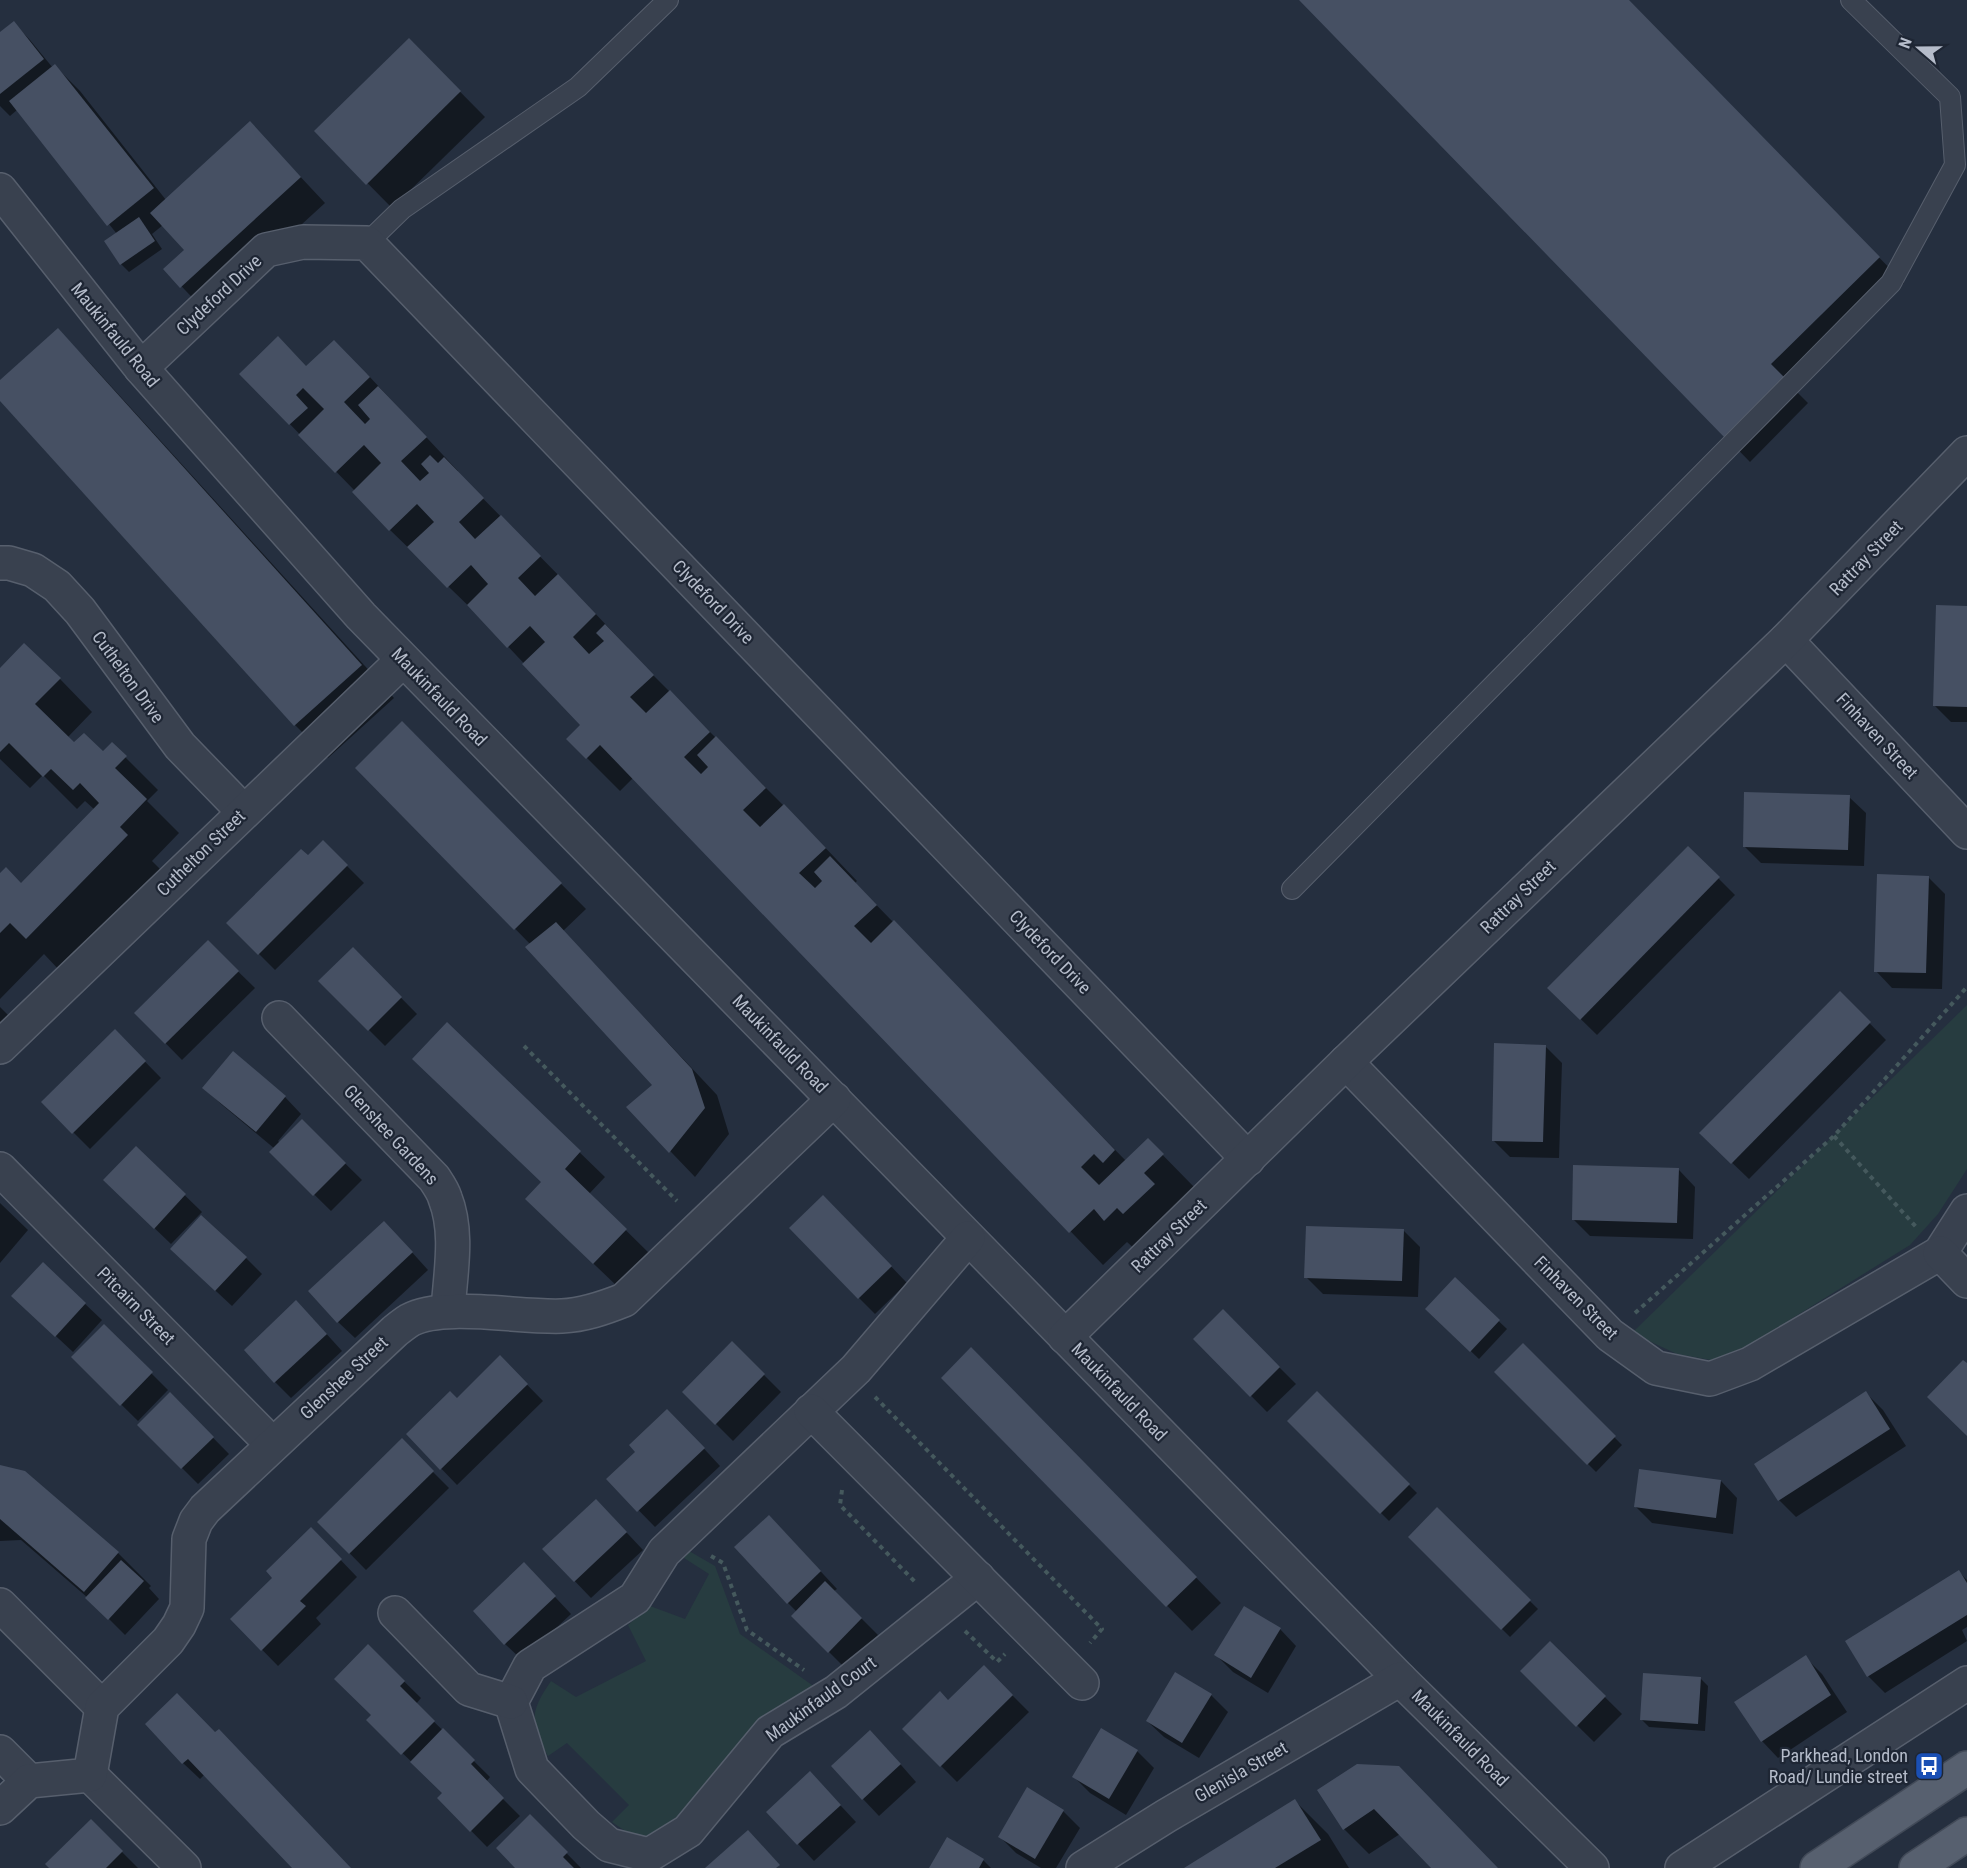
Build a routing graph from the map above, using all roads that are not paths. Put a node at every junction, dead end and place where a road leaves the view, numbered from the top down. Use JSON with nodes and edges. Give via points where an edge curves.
{"nodes":[{"id":1,"x":668,"y":0,"type":"edge"},
{"id":2,"x":1851,"y":0,"type":"edge"},
{"id":3,"x":0,"y":190,"type":"edge"},
{"id":4,"x":367,"y":243,"type":"junction"},
{"id":5,"x":141,"y":368,"type":"junction"},
{"id":6,"x":1967,"y":453,"type":"edge"},
{"id":7,"x":0,"y":563,"type":"edge"},
{"id":8,"x":1786,"y":640,"type":"junction"},
{"id":9,"x":403,"y":660,"type":"junction"},
{"id":10,"x":244,"y":812,"type":"junction"},
{"id":11,"x":1967,"y":832,"type":"edge"},
{"id":12,"x":1292,"y":889,"type":"dead end"},
{"id":13,"x":279,"y":1018,"type":"dead end"},
{"id":14,"x":0,"y":1047,"type":"edge"},
{"id":15,"x":1346,"y":1062,"type":"junction"},
{"id":16,"x":834,"y":1099,"type":"junction"},
{"id":17,"x":1248,"y":1159,"type":"junction"},
{"id":18,"x":0,"y":1168,"type":"edge"},
{"id":19,"x":1967,"y":1211,"type":"edge"},
{"id":20,"x":968,"y":1238,"type":"junction"},
{"id":21,"x":1940,"y":1253,"type":"junction"},
{"id":22,"x":1967,"y":1281,"type":"edge"},
{"id":23,"x":448,"y":1311,"type":"junction"},
{"id":24,"x":1065,"y":1337,"type":"junction"},
{"id":25,"x":811,"y":1411,"type":"junction"},
{"id":26,"x":272,"y":1444,"type":"junction"},
{"id":27,"x":978,"y":1578,"type":"junction"},
{"id":28,"x":0,"y":1605,"type":"edge"},
{"id":29,"x":395,"y":1613,"type":"dead end"},
{"id":30,"x":1074,"y":1675,"type":"road end"},
{"id":31,"x":1400,"y":1679,"type":"junction"},
{"id":32,"x":1967,"y":1683,"type":"edge"},
{"id":33,"x":512,"y":1702,"type":"junction"},
{"id":34,"x":102,"y":1707,"type":"junction"},
{"id":35,"x":0,"y":1752,"type":"edge"},
{"id":36,"x":1967,"y":1768,"type":"edge"},
{"id":37,"x":90,"y":1774,"type":"junction"},
{"id":38,"x":29,"y":1780,"type":"junction"},
{"id":39,"x":0,"y":1809,"type":"edge"},
{"id":40,"x":1967,"y":1834,"type":"edge"},
{"id":41,"x":652,"y":1861,"type":"edge"},
{"id":42,"x":184,"y":1868,"type":"edge"},
{"id":43,"x":1083,"y":1868,"type":"edge"},
{"id":44,"x":1592,"y":1868,"type":"edge"},
{"id":45,"x":1682,"y":1868,"type":"edge"},
{"id":46,"x":1817,"y":1868,"type":"edge"},
{"id":47,"x":1916,"y":1868,"type":"edge"}],
"edges":[{"from":1,"to":4,"type":"lane","via":[[578,87],[402,209]]},
{"from":2,"to":12,"type":"lane","via":[[1950,97],[1955,165],[1891,283]]},
{"from":3,"to":5,"type":"street","name":"Maukinfauld Road"},
{"from":4,"to":5,"type":"street","name":"Clydeford Drive","via":[[303,242],[266,250]]},
{"from":4,"to":17,"type":"street","name":"Clydeford Drive"},
{"from":5,"to":9,"type":"street","name":"Maukinfauld Road"},
{"from":6,"to":8,"type":"street","name":"Rattray Street"},
{"from":7,"to":10,"type":"street","name":"Cuthelton Drive","via":[[33,570],[57,586],[180,746]]},
{"from":8,"to":11,"type":"street","name":"Finhaven Street"},
{"from":8,"to":15,"type":"street","name":"Rattray Street"},
{"from":9,"to":10,"type":"street","name":"Cuthelton Street"},
{"from":9,"to":16,"type":"street","name":"Maukinfauld Road"},
{"from":10,"to":14,"type":"street","name":"Cuthelton Street"},
{"from":13,"to":23,"type":"street","name":"Glenshee Gardens","via":[[434,1178],[451,1218]]},
{"from":15,"to":17,"type":"street","name":"Rattray Street"},
{"from":15,"to":21,"type":"street","name":"Finhaven Street","via":[[1610,1335],[1656,1368],[1710,1379],[1750,1364]]},
{"from":16,"to":20,"type":"street","name":"Maukinfauld Road"},
{"from":16,"to":23,"type":"street","name":"Glenshee Street","via":[[624,1300],[596,1311],[554,1316]]},
{"from":17,"to":24,"type":"street","name":"Rattray Street"},
{"from":18,"to":26,"type":"street","name":"Pitcairn Street"},
{"from":19,"to":21,"type":"street","name":"Finhaven Street"},
{"from":20,"to":24,"type":"street","name":"Maukinfauld Road"},
{"from":20,"to":25,"type":"street","via":[[856,1369]]},
{"from":21,"to":22,"type":"street"},
{"from":23,"to":26,"type":"street","name":"Glenshee Street","via":[[411,1319],[395,1330]]},
{"from":24,"to":31,"type":"street","name":"Maukinfauld Road"},
{"from":25,"to":27,"type":"street"},
{"from":25,"to":33,"type":"street","via":[[664,1552],[635,1598],[530,1666]]},
{"from":26,"to":34,"type":"street","name":"Glenshee Street","via":[[196,1521],[189,1547],[187,1608],[179,1625]]},
{"from":27,"to":30,"type":"street"},
{"from":27,"to":41,"type":"street","name":"Maukinfauld Court","via":[[836,1692],[770,1732],[688,1831]]},
{"from":28,"to":34,"type":"street"},
{"from":29,"to":33,"type":"street","via":[[469,1689]]},
{"from":31,"to":43,"type":"street","name":"Glenisla Street"},
{"from":31,"to":44,"type":"street","name":"Maukinfauld Road"},
{"from":32,"to":45,"type":"street"},
{"from":33,"to":41,"type":"street","name":"Maukinfauld Court","via":[[532,1769],[609,1845]]},
{"from":34,"to":37,"type":"street"},
{"from":35,"to":38,"type":"street"},
{"from":36,"to":46,"type":"main road"},
{"from":37,"to":38,"type":"street"},
{"from":37,"to":42,"type":"street"},
{"from":38,"to":39,"type":"street"},
{"from":40,"to":47,"type":"main road"}]}
